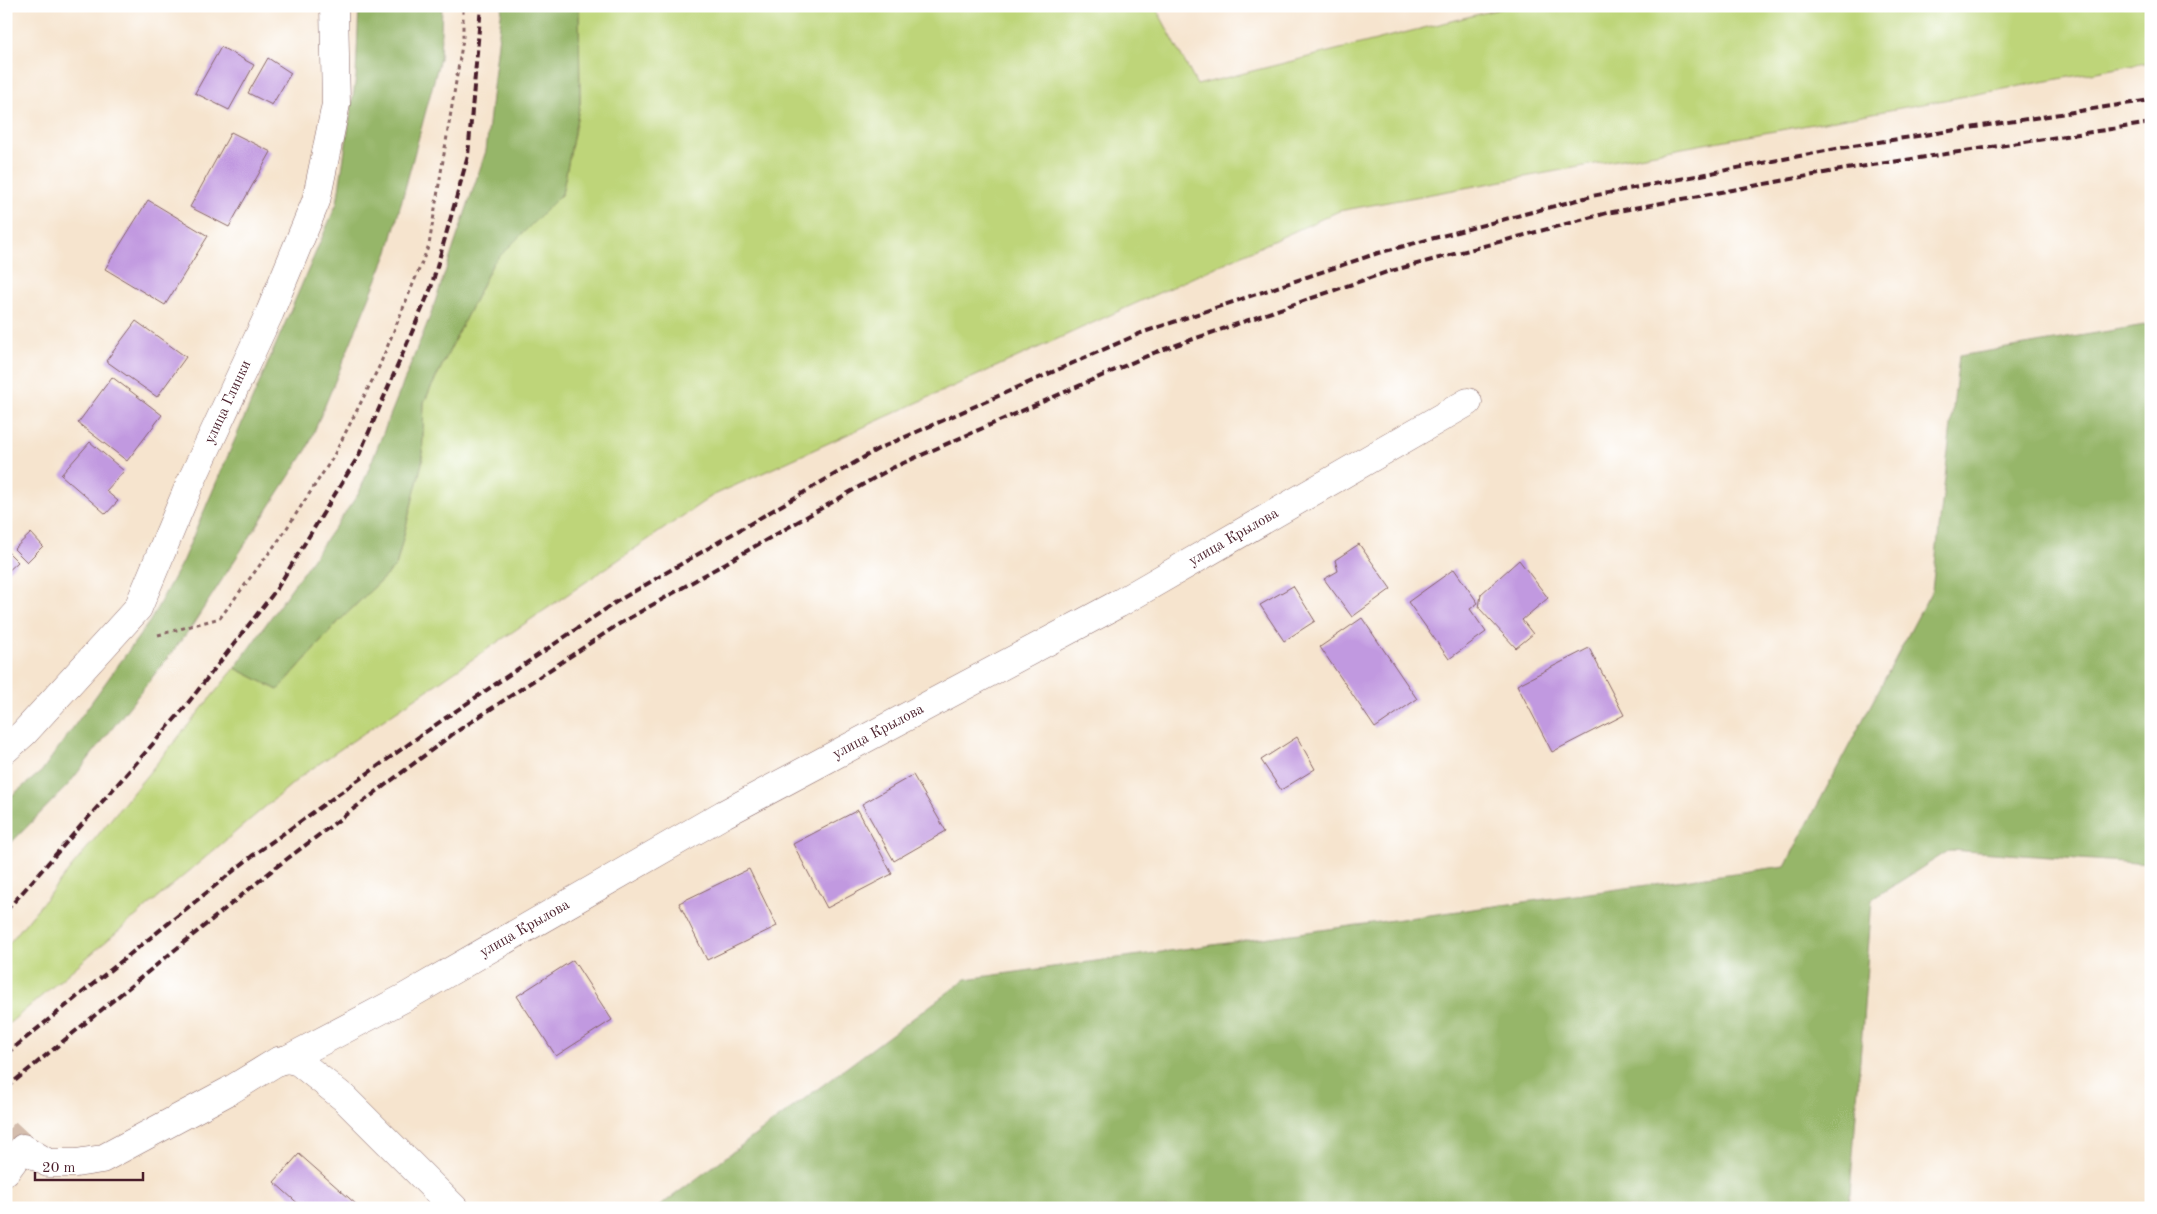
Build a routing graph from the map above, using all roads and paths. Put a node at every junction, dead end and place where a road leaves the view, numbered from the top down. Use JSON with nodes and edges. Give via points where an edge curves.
{"nodes":[{"id":1,"x":334,"y":6,"type":"edge"},
{"id":2,"x":463,"y":6,"type":"edge"},
{"id":3,"x":1468,"y":402,"type":"dead end"},
{"id":4,"x":150,"y":637,"type":"dead end"},
{"id":5,"x":12,"y":733,"type":"edge"},
{"id":6,"x":288,"y":1059,"type":"junction"},
{"id":7,"x":6,"y":1171,"type":"edge"},
{"id":8,"x":454,"y":1208,"type":"edge"}],
"edges":[{"from":1,"to":5,"type":"street","name":"улица Глинки","via":[[336,104],[316,201],[270,312],[189,486],[138,608]]},
{"from":2,"to":4,"type":"path","via":[[463,39],[429,245],[379,367],[332,459],[281,538],[220,618]]},
{"from":3,"to":6,"type":"street","name":"улица Крылова","via":[[1118,604],[724,814],[404,998]]},
{"from":6,"to":7,"type":"street","name":"улица Крылова","via":[[278,1061],[102,1159],[48,1163],[23,1148]]},
{"from":6,"to":8,"type":"street","via":[[299,1062],[344,1098]]}]}
